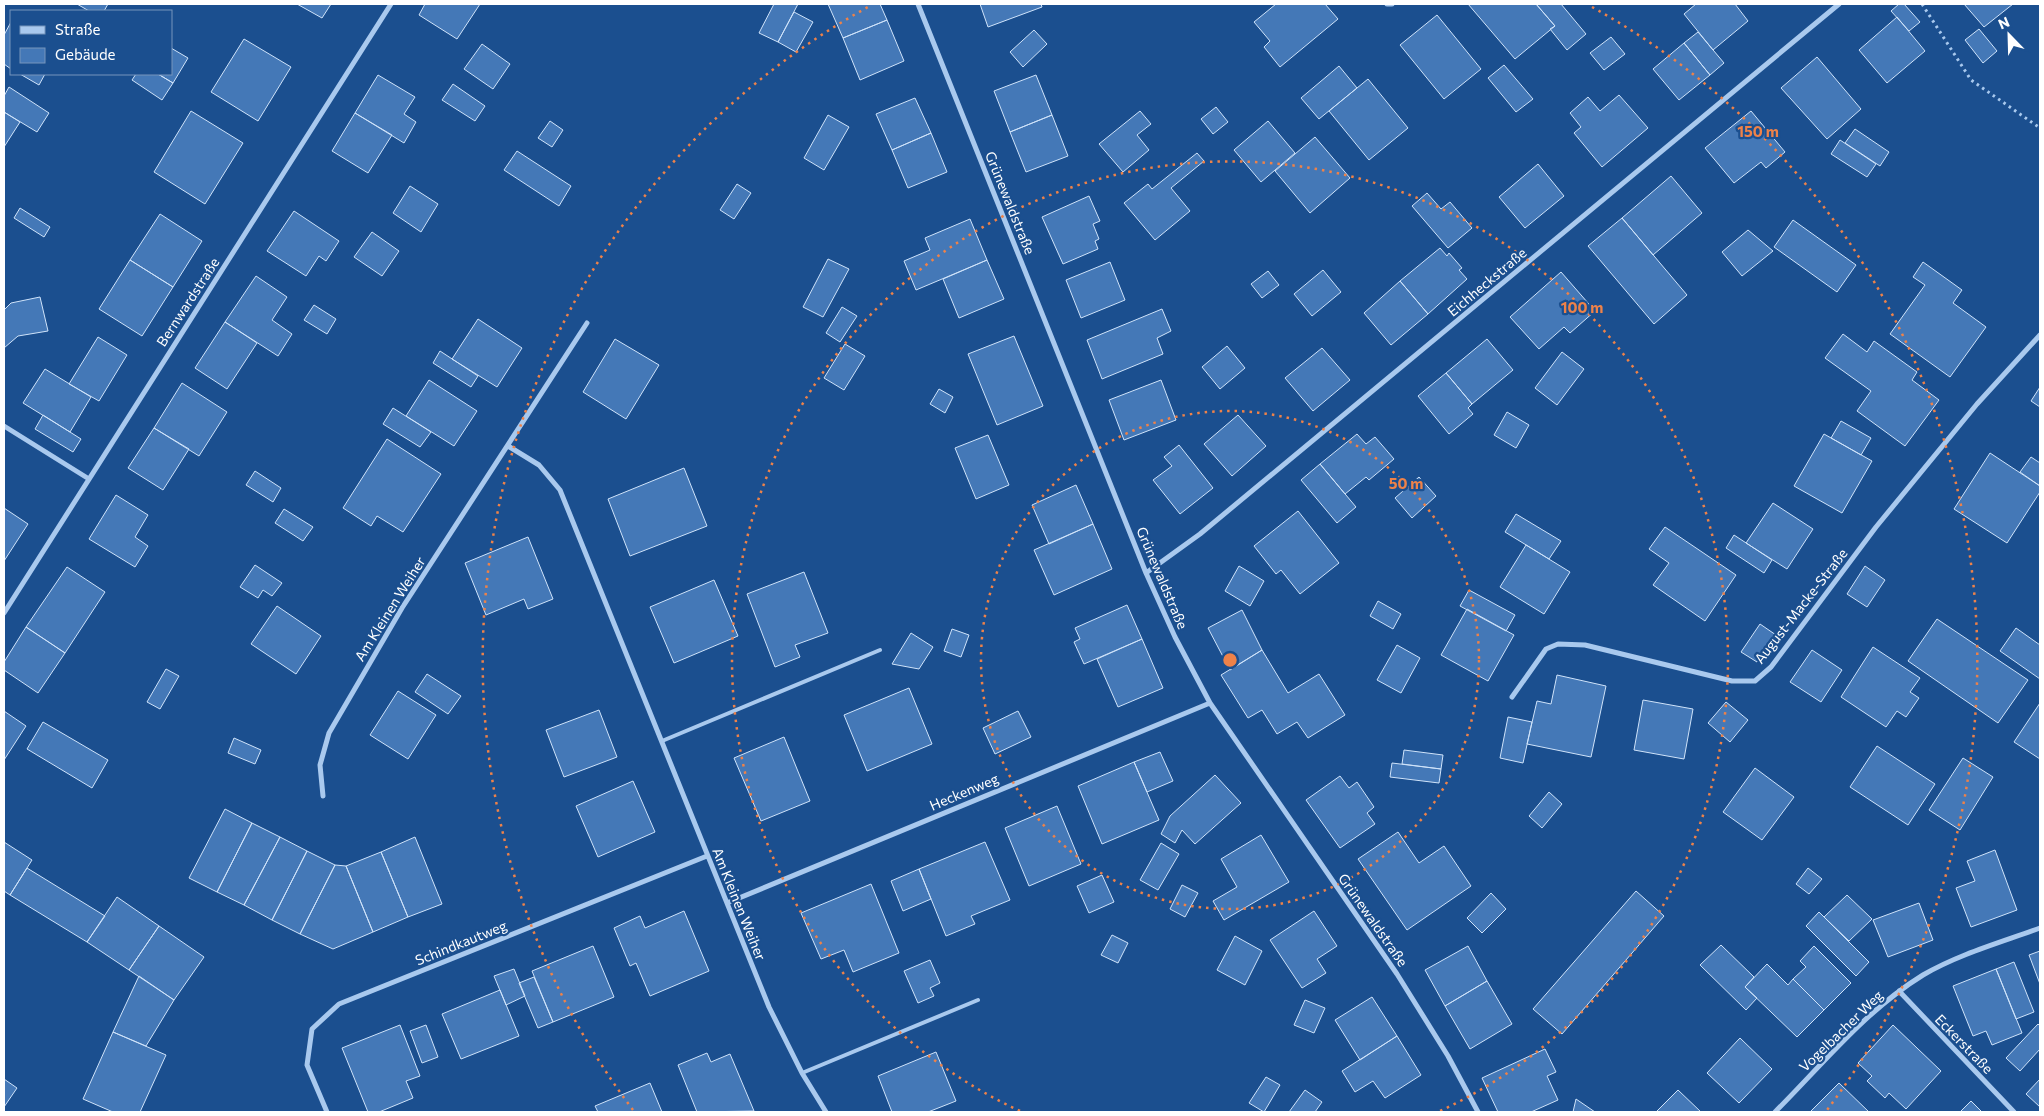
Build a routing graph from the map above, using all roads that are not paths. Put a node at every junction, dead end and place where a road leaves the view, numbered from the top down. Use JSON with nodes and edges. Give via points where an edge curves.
{"nodes":[{"id":1,"x":391,"y":4,"type":"edge"},
{"id":2,"x":918,"y":4,"type":"edge"},
{"id":3,"x":1387,"y":4,"type":"edge"},
{"id":4,"x":1392,"y":4,"type":"edge"},
{"id":5,"x":1839,"y":4,"type":"edge"},
{"id":6,"x":587,"y":323,"type":"dead end"},
{"id":7,"x":2040,"y":335,"type":"edge"},
{"id":8,"x":4,"y":426,"type":"edge"},
{"id":9,"x":508,"y":446,"type":"junction"},
{"id":10,"x":88,"y":479,"type":"junction"},
{"id":11,"x":1146,"y":573,"type":"junction"},
{"id":12,"x":4,"y":613,"type":"edge"},
{"id":13,"x":880,"y":650,"type":"dead end"},
{"id":14,"x":1512,"y":697,"type":"dead end"},
{"id":15,"x":1210,"y":703,"type":"junction"},
{"id":16,"x":662,"y":741,"type":"junction"},
{"id":17,"x":323,"y":796,"type":"dead end"},
{"id":18,"x":707,"y":856,"type":"junction"},
{"id":19,"x":728,"y":903,"type":"junction"},
{"id":20,"x":2040,"y":928,"type":"edge"},
{"id":21,"x":1899,"y":991,"type":"junction"},
{"id":22,"x":978,"y":1000,"type":"dead end"},
{"id":23,"x":802,"y":1073,"type":"junction"},
{"id":24,"x":327,"y":1112,"type":"edge"},
{"id":25,"x":826,"y":1112,"type":"edge"},
{"id":26,"x":1478,"y":1112,"type":"edge"},
{"id":27,"x":1775,"y":1112,"type":"edge"},
{"id":28,"x":2014,"y":1112,"type":"edge"}],
"edges":[{"from":1,"to":10,"type":"street","name":"Bernwardstraße"},
{"from":2,"to":11,"type":"street","name":"Grünewaldstraße"},
{"from":3,"to":4,"type":"street"},
{"from":5,"to":11,"type":"street","name":"Eichheckstraße","via":[[1200,534]]},
{"from":6,"to":9,"type":"street","name":"Am Kleinen Weiher"},
{"from":7,"to":14,"type":"street","name":"August-Macke-Straße","via":[[1971,411],[1876,527],[1771,668],[1755,681],[1732,680],[1585,644],[1558,644],[1546,649]]},
{"from":8,"to":10,"type":"street"},
{"from":9,"to":16,"type":"street","name":"Am Kleinen Weiher","via":[[539,465],[560,490]]},
{"from":9,"to":17,"type":"street","name":"Am Kleinen Weiher","via":[[402,608],[329,733],[320,765]]},
{"from":10,"to":12,"type":"street","name":"Bernwardstraße"},
{"from":11,"to":15,"type":"street","name":"Grünewaldstraße"},
{"from":13,"to":16,"type":"lane"},
{"from":15,"to":19,"type":"street","name":"Heckenweg"},
{"from":15,"to":26,"type":"street","name":"Grünewaldstraße","via":[[1397,974]]},
{"from":16,"to":18,"type":"street","name":"Am Kleinen Weiher"},
{"from":18,"to":19,"type":"street","name":"Am Kleinen Weiher"},
{"from":18,"to":24,"type":"street","name":"Schindkautweg","via":[[340,1004],[312,1029],[307,1065]]},
{"from":19,"to":23,"type":"street","name":"Am Kleinen Weiher","via":[[769,1007]]},
{"from":20,"to":21,"type":"street","name":"Vogelbacher Weg","via":[[1968,954],[1925,974]]},
{"from":21,"to":27,"type":"street","name":"Vogelbacher Weg","via":[[1879,1007]]},
{"from":21,"to":28,"type":"street","name":"Eckerstraße"},
{"from":22,"to":23,"type":"lane"},
{"from":23,"to":25,"type":"street","name":"Am Kleinen Weiher"}]}
